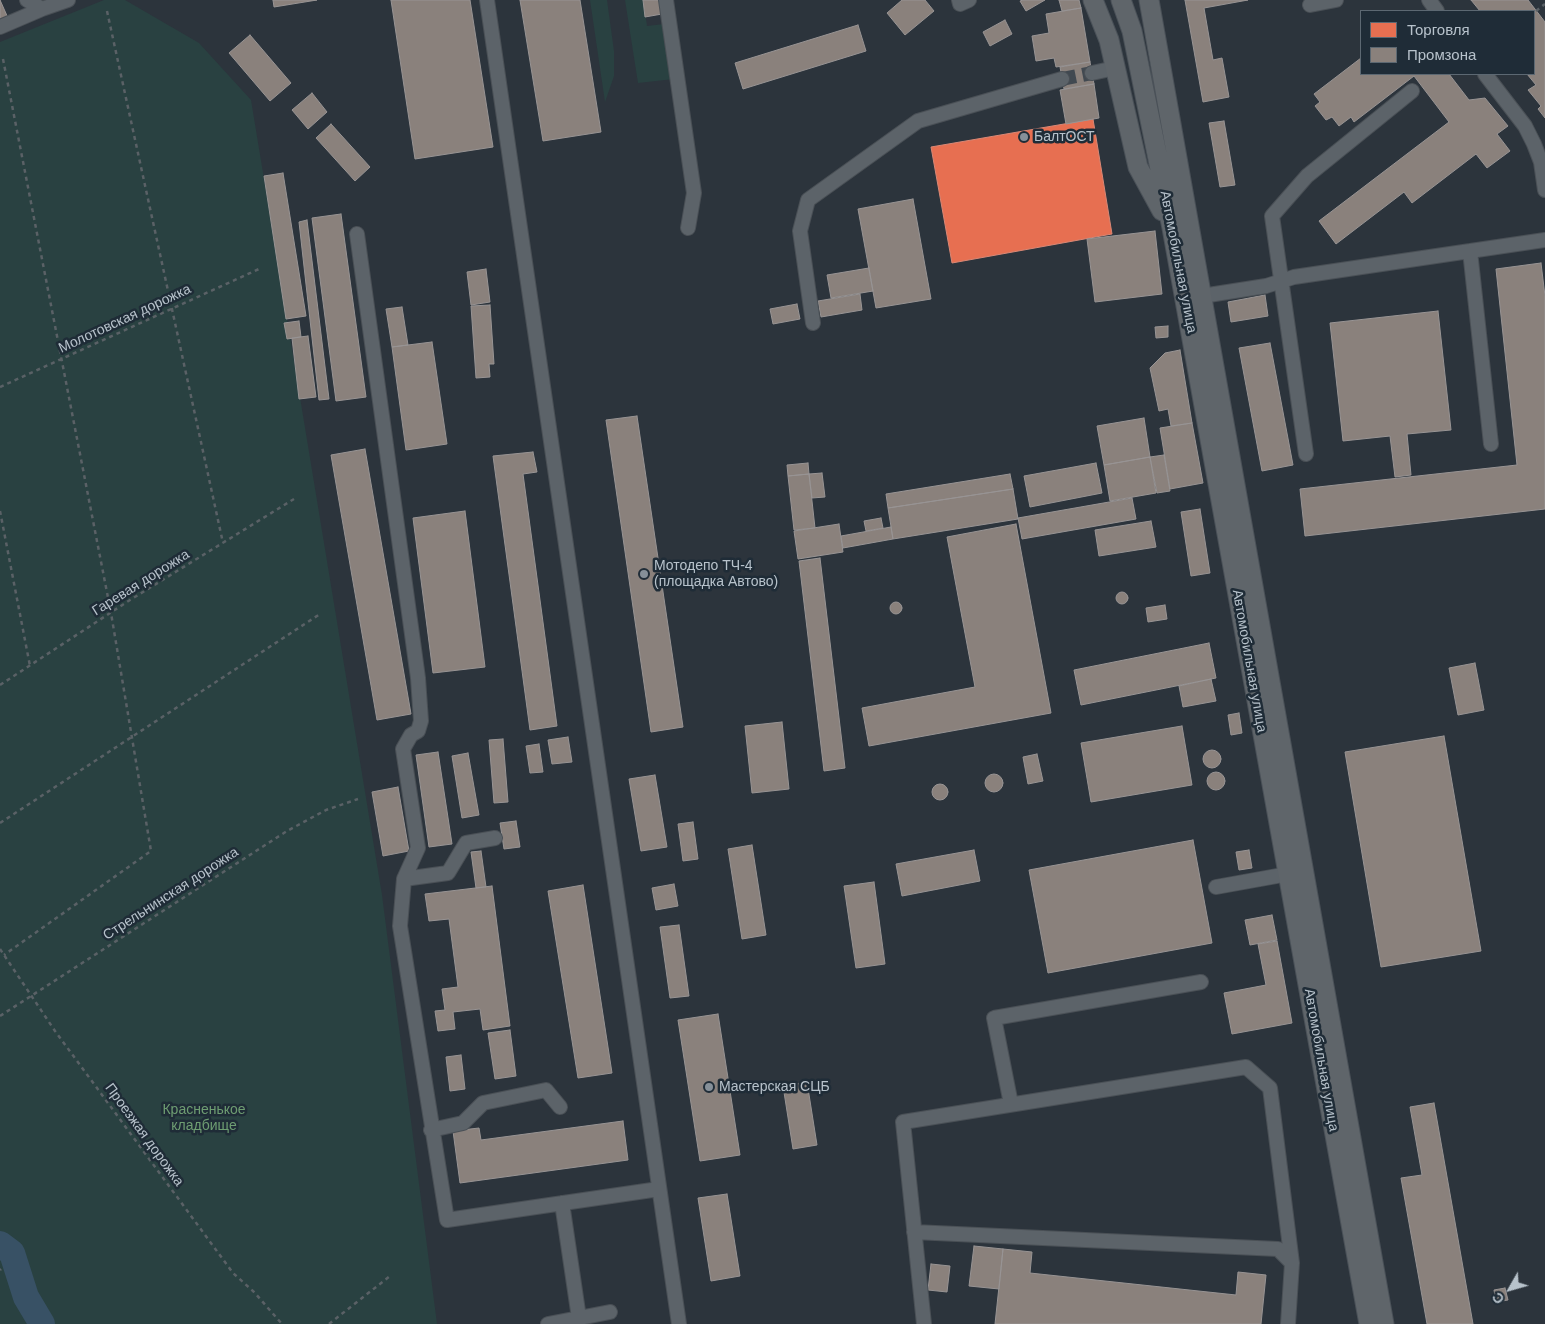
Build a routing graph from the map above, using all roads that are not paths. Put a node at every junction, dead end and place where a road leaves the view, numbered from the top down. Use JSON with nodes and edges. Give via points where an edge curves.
{"nodes":[{"id":1,"x":27,"y":0,"type":"edge"},
{"id":2,"x":68,"y":0,"type":"edge"},
{"id":3,"x":487,"y":0,"type":"edge"},
{"id":4,"x":666,"y":0,"type":"edge"},
{"id":5,"x":959,"y":0,"type":"edge"},
{"id":6,"x":969,"y":0,"type":"edge"},
{"id":7,"x":1093,"y":0,"type":"edge"},
{"id":8,"x":1121,"y":0,"type":"edge"},
{"id":9,"x":1148,"y":0,"type":"edge"},
{"id":10,"x":1336,"y":0,"type":"edge"},
{"id":11,"x":1310,"y":5,"type":"dead end"},
{"id":12,"x":42,"y":9,"type":"junction"},
{"id":13,"x":0,"y":26,"type":"edge"},
{"id":14,"x":1115,"y":68,"type":"junction"},
{"id":15,"x":1092,"y":73,"type":"tunnel mouth"},
{"id":16,"x":1486,"y":75,"type":"edge"},
{"id":17,"x":1062,"y":79,"type":"tunnel mouth"},
{"id":18,"x":1412,"y":91,"type":"dead end"},
{"id":19,"x":1545,"y":190,"type":"edge"},
{"id":20,"x":688,"y":228,"type":"dead end"},
{"id":21,"x":1172,"y":228,"type":"junction"},
{"id":22,"x":357,"y":234,"type":"dead end"},
{"id":23,"x":1545,"y":240,"type":"edge"},
{"id":24,"x":1470,"y":251,"type":"junction"},
{"id":25,"x":1282,"y":281,"type":"junction"},
{"id":26,"x":1202,"y":296,"type":"junction"},
{"id":27,"x":813,"y":323,"type":"dead end"},
{"id":28,"x":1491,"y":444,"type":"dead end"},
{"id":29,"x":1306,"y":454,"type":"dead end"},
{"id":30,"x":495,"y":838,"type":"dead end"},
{"id":31,"x":1288,"y":874,"type":"junction"},
{"id":32,"x":404,"y":880,"type":"junction"},
{"id":33,"x":1216,"y":887,"type":"dead end"},
{"id":34,"x":1201,"y":982,"type":"dead end"},
{"id":35,"x":1011,"y":1104,"type":"junction"},
{"id":36,"x":560,"y":1107,"type":"dead end"},
{"id":37,"x":431,"y":1130,"type":"junction"},
{"id":38,"x":659,"y":1189,"type":"junction"},
{"id":39,"x":562,"y":1204,"type":"junction"},
{"id":40,"x":914,"y":1232,"type":"junction"},
{"id":41,"x":1292,"y":1263,"type":"junction"},
{"id":42,"x":610,"y":1312,"type":"dead end"},
{"id":43,"x":580,"y":1318,"type":"junction"},
{"id":44,"x":548,"y":1324,"type":"edge"},
{"id":45,"x":679,"y":1324,"type":"edge"},
{"id":46,"x":924,"y":1324,"type":"edge"},
{"id":47,"x":1288,"y":1324,"type":"edge"},
{"id":48,"x":1369,"y":1324,"type":"edge"},
{"id":49,"x":1384,"y":1324,"type":"edge"}],
"edges":[{"from":1,"to":12,"type":"lane"},
{"from":2,"to":12,"type":"lane"},
{"from":3,"to":38,"type":"lane"},
{"from":4,"to":20,"type":"lane","via":[[694,193]]},
{"from":5,"to":6,"type":"lane","via":[[960,4]]},
{"from":7,"to":14,"type":"main road"},
{"from":8,"to":21,"type":"main road","name":"Автомобильная улица","via":[[1132,31]]},
{"from":9,"to":26,"type":"main road","name":"Автомобильная улица"},
{"from":10,"to":11,"type":"lane"},
{"from":12,"to":13,"type":"lane"},
{"from":14,"to":15,"type":"lane"},
{"from":14,"to":21,"type":"main road","via":[[1138,167]]},
{"from":16,"to":19,"type":"lane","via":[[1525,126],[1541,162]]},
{"from":17,"to":27,"type":"lane","via":[[918,121],[808,200],[800,231]]},
{"from":18,"to":25,"type":"lane","via":[[1307,176],[1272,216]]},
{"from":21,"to":31,"type":"main road","name":"Автомобильная улица"},
{"from":22,"to":32,"type":"lane","via":[[418,678],[421,721],[418,731],[411,735],[403,749],[418,848]]},
{"from":23,"to":24,"type":"lane"},
{"from":24,"to":25,"type":"lane"},
{"from":24,"to":28,"type":"lane"},
{"from":25,"to":26,"type":"lane"},
{"from":25,"to":29,"type":"lane"},
{"from":26,"to":49,"type":"main road","name":"Автомобильная улица"},
{"from":30,"to":32,"type":"lane","via":[[466,843],[448,873]]},
{"from":31,"to":33,"type":"lane"},
{"from":31,"to":48,"type":"main road","name":"Автомобильная улица"},
{"from":32,"to":37,"type":"lane","via":[[400,926]]},
{"from":34,"to":35,"type":"lane","via":[[994,1018]]},
{"from":35,"to":40,"type":"lane","via":[[903,1122]]},
{"from":35,"to":41,"type":"lane","via":[[1246,1067],[1270,1088]]},
{"from":36,"to":37,"type":"lane","via":[[546,1090],[483,1103],[464,1123]]},
{"from":37,"to":39,"type":"lane","via":[[447,1220]]},
{"from":38,"to":39,"type":"lane"},
{"from":38,"to":45,"type":"lane"},
{"from":39,"to":43,"type":"lane"},
{"from":40,"to":41,"type":"lane","via":[[1278,1249]]},
{"from":40,"to":46,"type":"lane"},
{"from":41,"to":47,"type":"lane"},
{"from":42,"to":43,"type":"lane"},
{"from":43,"to":44,"type":"lane"}]}
